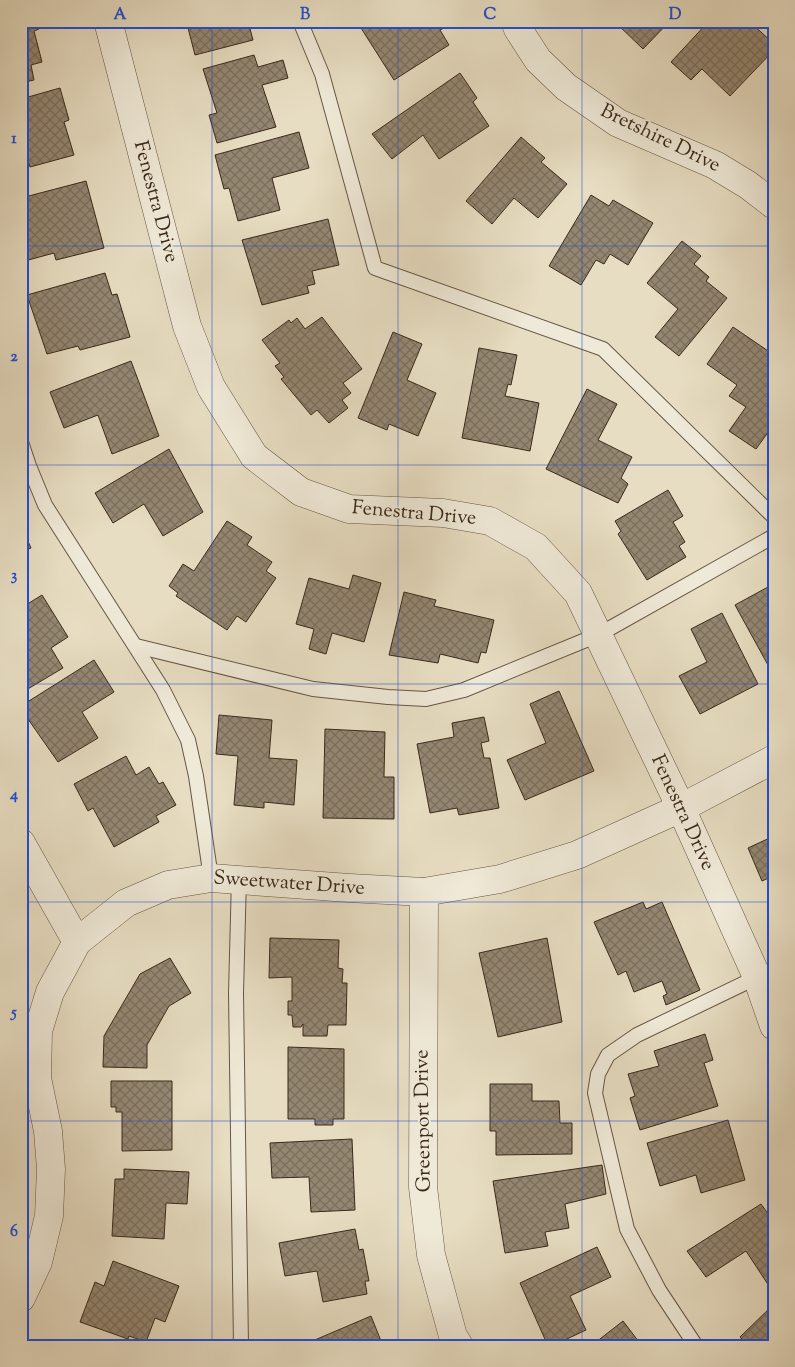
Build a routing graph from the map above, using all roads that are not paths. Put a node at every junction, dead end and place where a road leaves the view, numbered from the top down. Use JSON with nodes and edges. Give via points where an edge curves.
{"nodes":[{"id":1,"x":108,"y":21,"type":"edge"},
{"id":2,"x":300,"y":21,"type":"edge"},
{"id":3,"x":515,"y":21,"type":"edge"},
{"id":4,"x":774,"y":205,"type":"edge"},
{"id":5,"x":21,"y":442,"type":"edge"},
{"id":6,"x":774,"y":517,"type":"edge"},
{"id":7,"x":774,"y":536,"type":"edge"},
{"id":8,"x":598,"y":635,"type":"junction"},
{"id":9,"x":136,"y":646,"type":"junction"},
{"id":10,"x":774,"y":759,"type":"edge"},
{"id":11,"x":680,"y":808,"type":"junction"},
{"id":12,"x":21,"y":843,"type":"edge"},
{"id":13,"x":211,"y":878,"type":"junction"},
{"id":14,"x":239,"y":878,"type":"junction"},
{"id":15,"x":424,"y":892,"type":"junction"},
{"id":16,"x":77,"y":942,"type":"junction"},
{"id":17,"x":765,"y":973,"type":"edge"},
{"id":18,"x":774,"y":1026,"type":"edge"},
{"id":19,"x":21,"y":1298,"type":"edge"},
{"id":20,"x":241,"y":1346,"type":"edge"},
{"id":21,"x":458,"y":1346,"type":"edge"},
{"id":22,"x":696,"y":1346,"type":"edge"}],
"edges":[{"from":1,"to":8,"type":"street","name":"Fenestra Drive","via":[[187,326],[211,387],[254,456],[301,492],[349,510],[443,513],[490,521],[536,547],[578,593]]},
{"from":2,"to":6,"type":"lane","via":[[322,74],[375,268],[603,349]]},
{"from":3,"to":4,"type":"street","name":"Bretshire Drive","via":[[538,60],[566,87],[618,122],[715,164]]},
{"from":5,"to":9,"type":"lane","via":[[45,505]]},
{"from":7,"to":8,"type":"lane"},
{"from":8,"to":9,"type":"lane","via":[[464,690],[426,699],[388,698],[313,688]]},
{"from":8,"to":11,"type":"street","name":"Fenestra Drive"},
{"from":9,"to":13,"type":"lane","via":[[188,740]]},
{"from":10,"to":11,"type":"street","name":"Sweetwater Drive"},
{"from":11,"to":15,"type":"street","name":"Sweetwater Drive","via":[[577,855],[500,879]]},
{"from":11,"to":17,"type":"street","name":"Fenestra Drive"},
{"from":12,"to":16,"type":"street"},
{"from":13,"to":14,"type":"street","name":"Sweetwater Drive"},
{"from":13,"to":16,"type":"street","name":"Sweetwater Drive","via":[[168,885],[126,904]]},
{"from":14,"to":15,"type":"street","name":"Sweetwater Drive"},
{"from":14,"to":20,"type":"lane","via":[[236,1003]]},
{"from":15,"to":21,"type":"street","name":"Greenport Drive","via":[[423,1187],[431,1255]]},
{"from":16,"to":19,"type":"street","name":"Sweetwater Drive","via":[[50,992],[38,1031],[36,1078],[48,1131],[51,1169],[49,1216],[38,1262]]},
{"from":17,"to":18,"type":"street","name":"Fenestra Drive"},
{"from":17,"to":22,"type":"lane","via":[[637,1035],[608,1055],[598,1074],[595,1093],[627,1230],[659,1290]]}]}
